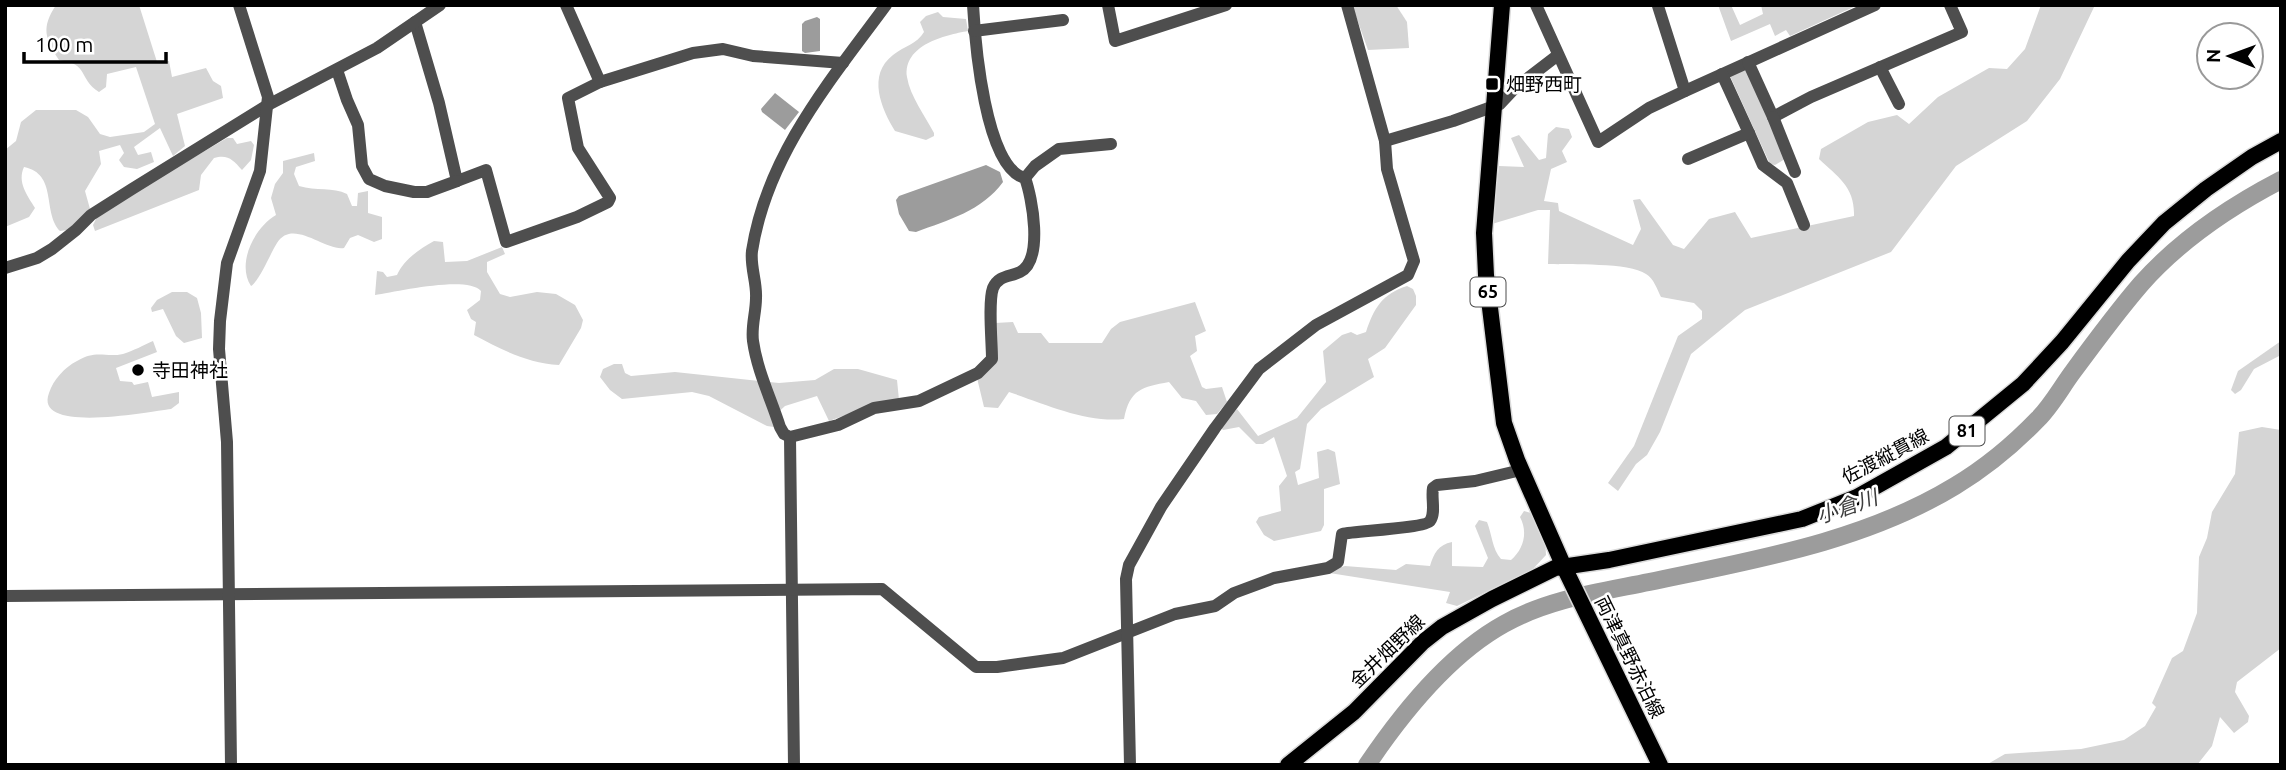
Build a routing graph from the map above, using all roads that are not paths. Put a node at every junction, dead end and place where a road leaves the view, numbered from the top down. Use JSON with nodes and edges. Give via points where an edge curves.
{"nodes":[{"id":1,"x":239,"y":5,"type":"edge"},
{"id":2,"x":440,"y":5,"type":"edge"},
{"id":3,"x":566,"y":5,"type":"edge"},
{"id":4,"x":886,"y":5,"type":"edge"},
{"id":5,"x":973,"y":5,"type":"edge"},
{"id":6,"x":1108,"y":5,"type":"edge"},
{"id":7,"x":1226,"y":5,"type":"edge"},
{"id":8,"x":1348,"y":5,"type":"edge"},
{"id":9,"x":1502,"y":5,"type":"edge"},
{"id":10,"x":1536,"y":5,"type":"edge"},
{"id":11,"x":1875,"y":5,"type":"edge"},
{"id":12,"x":1950,"y":5,"type":"edge"},
{"id":13,"x":1658,"y":6,"type":"edge"},
{"id":14,"x":427,"y":9,"type":"edge"},
{"id":15,"x":1063,"y":20,"type":"dead end"},
{"id":16,"x":415,"y":22,"type":"junction"},
{"id":17,"x":974,"y":31,"type":"junction"},
{"id":18,"x":1558,"y":55,"type":"junction"},
{"id":19,"x":1748,"y":62,"type":"junction"},
{"id":20,"x":843,"y":63,"type":"junction"},
{"id":21,"x":1880,"y":68,"type":"junction"},
{"id":22,"x":337,"y":70,"type":"junction"},
{"id":23,"x":1722,"y":74,"type":"junction"},
{"id":24,"x":600,"y":82,"type":"junction"},
{"id":25,"x":1685,"y":91,"type":"junction"},
{"id":26,"x":1899,"y":104,"type":"dead end"},
{"id":27,"x":266,"y":106,"type":"junction"},
{"id":28,"x":1495,"y":106,"type":"junction"},
{"id":29,"x":1773,"y":117,"type":"junction"},
{"id":30,"x":1749,"y":133,"type":"junction"},
{"id":31,"x":1385,"y":141,"type":"junction"},
{"id":32,"x":2281,"y":141,"type":"edge"},
{"id":33,"x":1111,"y":144,"type":"dead end"},
{"id":34,"x":1688,"y":159,"type":"dead end"},
{"id":35,"x":1795,"y":172,"type":"dead end"},
{"id":36,"x":1025,"y":178,"type":"junction"},
{"id":37,"x":457,"y":181,"type":"junction"},
{"id":38,"x":1804,"y":225,"type":"dead end"},
{"id":39,"x":5,"y":268,"type":"edge"},
{"id":40,"x":790,"y":437,"type":"junction"},
{"id":41,"x":1521,"y":470,"type":"junction"},
{"id":42,"x":1566,"y":571,"type":"junction"},
{"id":43,"x":792,"y":589,"type":"junction"},
{"id":44,"x":230,"y":594,"type":"junction"},
{"id":45,"x":5,"y":596,"type":"edge"},
{"id":46,"x":1128,"y":632,"type":"junction"},
{"id":47,"x":231,"y":765,"type":"edge"},
{"id":48,"x":794,"y":765,"type":"edge"},
{"id":49,"x":1130,"y":765,"type":"edge"},
{"id":50,"x":1288,"y":765,"type":"edge"},
{"id":51,"x":1660,"y":765,"type":"edge"}],
"edges":[{"from":1,"to":27,"type":"street","via":[[265,82]]},
{"from":2,"to":14,"type":"street"},
{"from":3,"to":24,"type":"street"},
{"from":4,"to":20,"type":"street"},
{"from":5,"to":17,"type":"street"},
{"from":6,"to":7,"type":"street","via":[[1115,41]]},
{"from":8,"to":31,"type":"street"},
{"from":9,"to":28,"type":"main road","number":"65"},
{"from":10,"to":18,"type":"street"},
{"from":11,"to":19,"type":"street"},
{"from":12,"to":21,"type":"street","via":[[1962,32]]},
{"from":13,"to":25,"type":"street"},
{"from":14,"to":16,"type":"street"},
{"from":15,"to":17,"type":"street"},
{"from":16,"to":22,"type":"street"},
{"from":16,"to":37,"type":"street"},
{"from":17,"to":36,"type":"street","via":[[993,135],[1004,162]]},
{"from":18,"to":25,"type":"street","via":[[1598,142],[1649,108]]},
{"from":18,"to":28,"type":"street"},
{"from":19,"to":23,"type":"street"},
{"from":19,"to":29,"type":"street"},
{"from":20,"to":24,"type":"street","via":[[723,49],[693,53]]},
{"from":20,"to":40,"type":"street","via":[[789,142],[752,250],[757,295],[753,342],[780,427]]},
{"from":21,"to":26,"type":"street"},
{"from":21,"to":29,"type":"street"},
{"from":22,"to":27,"type":"street"},
{"from":22,"to":37,"type":"street","via":[[358,125],[362,166],[369,179],[427,192]]},
{"from":23,"to":25,"type":"street"},
{"from":23,"to":30,"type":"street"},
{"from":24,"to":37,"type":"street","via":[[568,98],[578,148],[610,198],[608,202],[506,242],[486,170]]},
{"from":27,"to":39,"type":"street","via":[[91,215],[52,249]]},
{"from":27,"to":44,"type":"street","via":[[260,171],[227,263],[220,321]]},
{"from":28,"to":31,"type":"street"},
{"from":28,"to":41,"type":"main road","number":"65","via":[[1486,205],[1486,275],[1504,423]]},
{"from":29,"to":35,"type":"street"},
{"from":30,"to":34,"type":"street"},
{"from":30,"to":38,"type":"street","via":[[1763,164],[1787,183]]},
{"from":31,"to":46,"type":"street","via":[[1387,169],[1414,261],[1412,268],[1408,275],[1304,334],[1259,369],[1161,507],[1129,565]]},
{"from":32,"to":42,"type":"main road","name":"佐渡縦貫線","number":"81","via":[[2206,189],[2164,223],[2023,384],[1946,447],[1857,496],[1802,519]]},
{"from":33,"to":36,"type":"street","via":[[1059,149]]},
{"from":36,"to":40,"type":"street","via":[[1033,206],[1034,241],[1028,265],[1000,279],[992,292],[992,359],[986,367],[919,401],[874,408],[838,425]]},
{"from":40,"to":43,"type":"street"},
{"from":41,"to":42,"type":"main road","number":"65"},
{"from":41,"to":46,"type":"street","via":[[1437,485],[1433,488],[1433,516],[1424,526],[1342,534],[1335,565],[1274,578],[1234,593],[1215,606],[1175,614]]},
{"from":42,"to":50,"type":"main road","name":"金井畑野線","via":[[1555,568],[1442,627],[1354,712]]},
{"from":42,"to":51,"type":"main road","name":"両津真野赤泊線","number":"65"},
{"from":43,"to":44,"type":"street"},
{"from":43,"to":46,"type":"street","via":[[882,589],[976,667],[1063,658]]},
{"from":43,"to":48,"type":"street"},
{"from":44,"to":45,"type":"street"},
{"from":44,"to":47,"type":"street"},
{"from":46,"to":49,"type":"street"}]}
